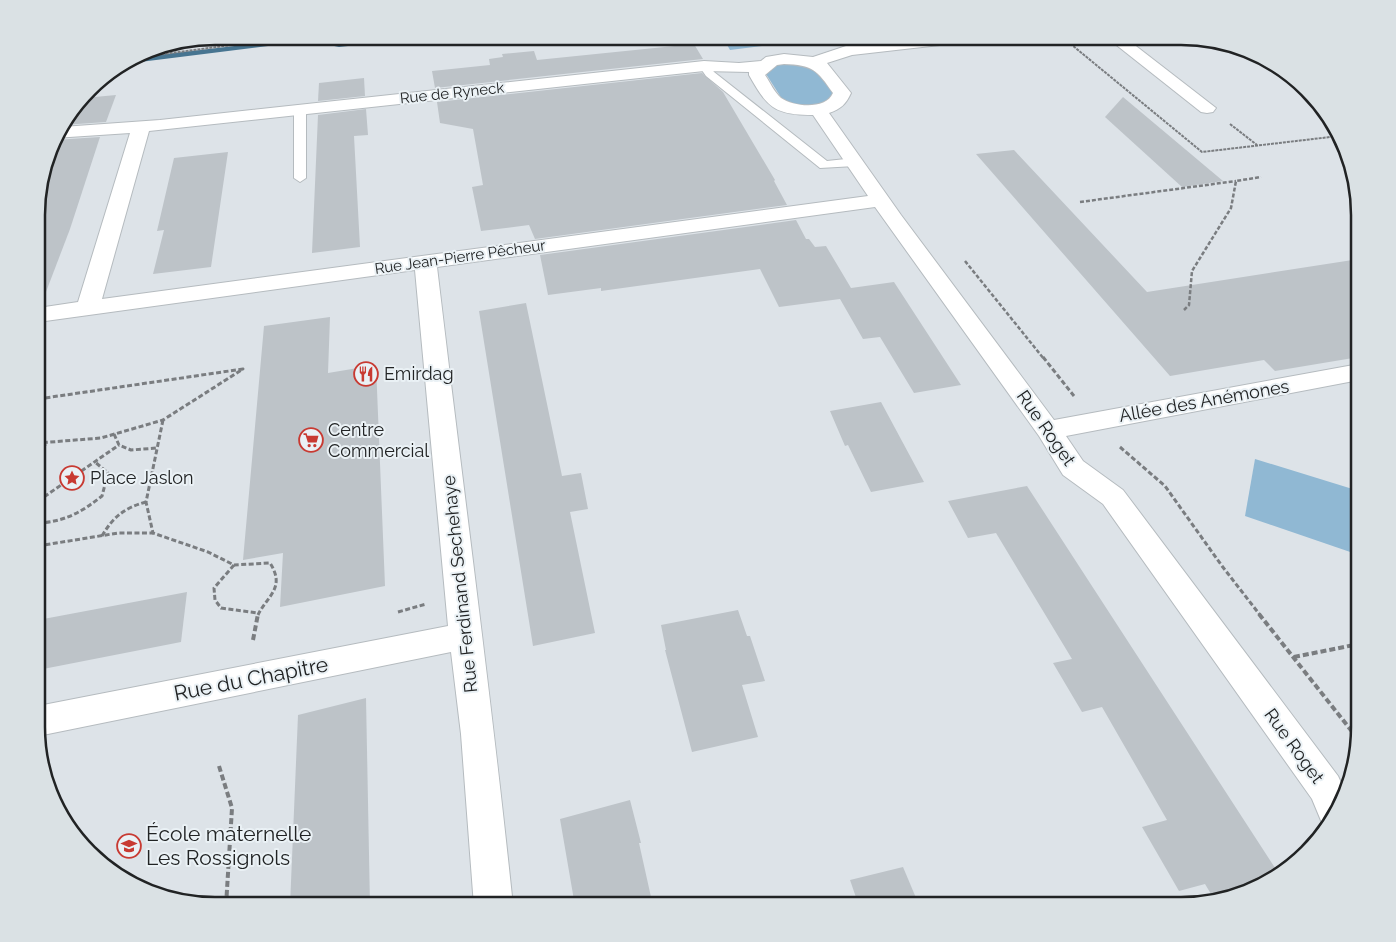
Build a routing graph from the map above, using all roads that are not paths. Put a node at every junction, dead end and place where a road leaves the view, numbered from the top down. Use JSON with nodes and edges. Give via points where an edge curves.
{"nodes":[{"id":1,"x":894,"y":45,"type":"edge"},
{"id":2,"x":1125,"y":45,"type":"edge"},
{"id":3,"x":815,"y":62,"type":"junction"},
{"id":4,"x":704,"y":66,"type":"junction"},
{"id":5,"x":762,"y":66,"type":"junction"},
{"id":6,"x":1207,"y":108,"type":"road end"},
{"id":7,"x":300,"y":109,"type":"junction"},
{"id":8,"x":818,"y":110,"type":"junction"},
{"id":9,"x":141,"y":126,"type":"junction"},
{"id":10,"x":68,"y":132,"type":"edge"},
{"id":11,"x":855,"y":162,"type":"junction"},
{"id":12,"x":300,"y":178,"type":"dead end"},
{"id":13,"x":882,"y":200,"type":"junction"},
{"id":14,"x":425,"y":262,"type":"junction"},
{"id":15,"x":88,"y":308,"type":"junction"},
{"id":16,"x":45,"y":314,"type":"edge"},
{"id":17,"x":1351,"y":373,"type":"edge"},
{"id":18,"x":1048,"y":430,"type":"junction"},
{"id":19,"x":465,"y":636,"type":"junction"},
{"id":20,"x":45,"y":720,"type":"edge"},
{"id":21,"x":1332,"y":804,"type":"edge"},
{"id":22,"x":493,"y":897,"type":"edge"}],
"edges":[{"from":1,"to":3,"type":"street","via":[[849,50]]},
{"from":2,"to":6,"type":"street"},
{"from":3,"to":5,"type":"street","name":"Rue de Ryneck","via":[[784,59]]},
{"from":3,"to":8,"type":"street","via":[[823,66],[842,93],[837,103]]},
{"from":4,"to":5,"type":"street","name":"Rue de Ryneck"},
{"from":4,"to":7,"type":"street","name":"Rue de Ryneck"},
{"from":4,"to":11,"type":"lane","via":[[824,165]]},
{"from":5,"to":8,"type":"street","via":[[757,75],[773,100],[792,108]]},
{"from":7,"to":9,"type":"street","name":"Rue de Ryneck"},
{"from":7,"to":12,"type":"lane"},
{"from":8,"to":11,"type":"street","name":"Rue Roget"},
{"from":9,"to":10,"type":"street","name":"Rue de Ryneck"},
{"from":9,"to":15,"type":"street"},
{"from":11,"to":13,"type":"street","name":"Rue Roget"},
{"from":13,"to":14,"type":"street","name":"Rue Jean-Pierre Pêcheur"},
{"from":13,"to":18,"type":"street","name":"Rue Roget"},
{"from":14,"to":15,"type":"street","name":"Rue Jean-Pierre Pêcheur"},
{"from":14,"to":19,"type":"street","name":"Rue Ferdinand Sechehaye"},
{"from":15,"to":16,"type":"street","name":"Rue Jean-Pierre Pêcheur"},
{"from":17,"to":18,"type":"street","name":"Allée des Anémones"},
{"from":18,"to":21,"type":"street","name":"Rue Roget","via":[[1073,468],[1113,497],[1325,788]]},
{"from":19,"to":20,"type":"street","name":"Rue du Chapitre"},
{"from":19,"to":22,"type":"street","name":"Rue Ferdinand Sechehaye"}]}
